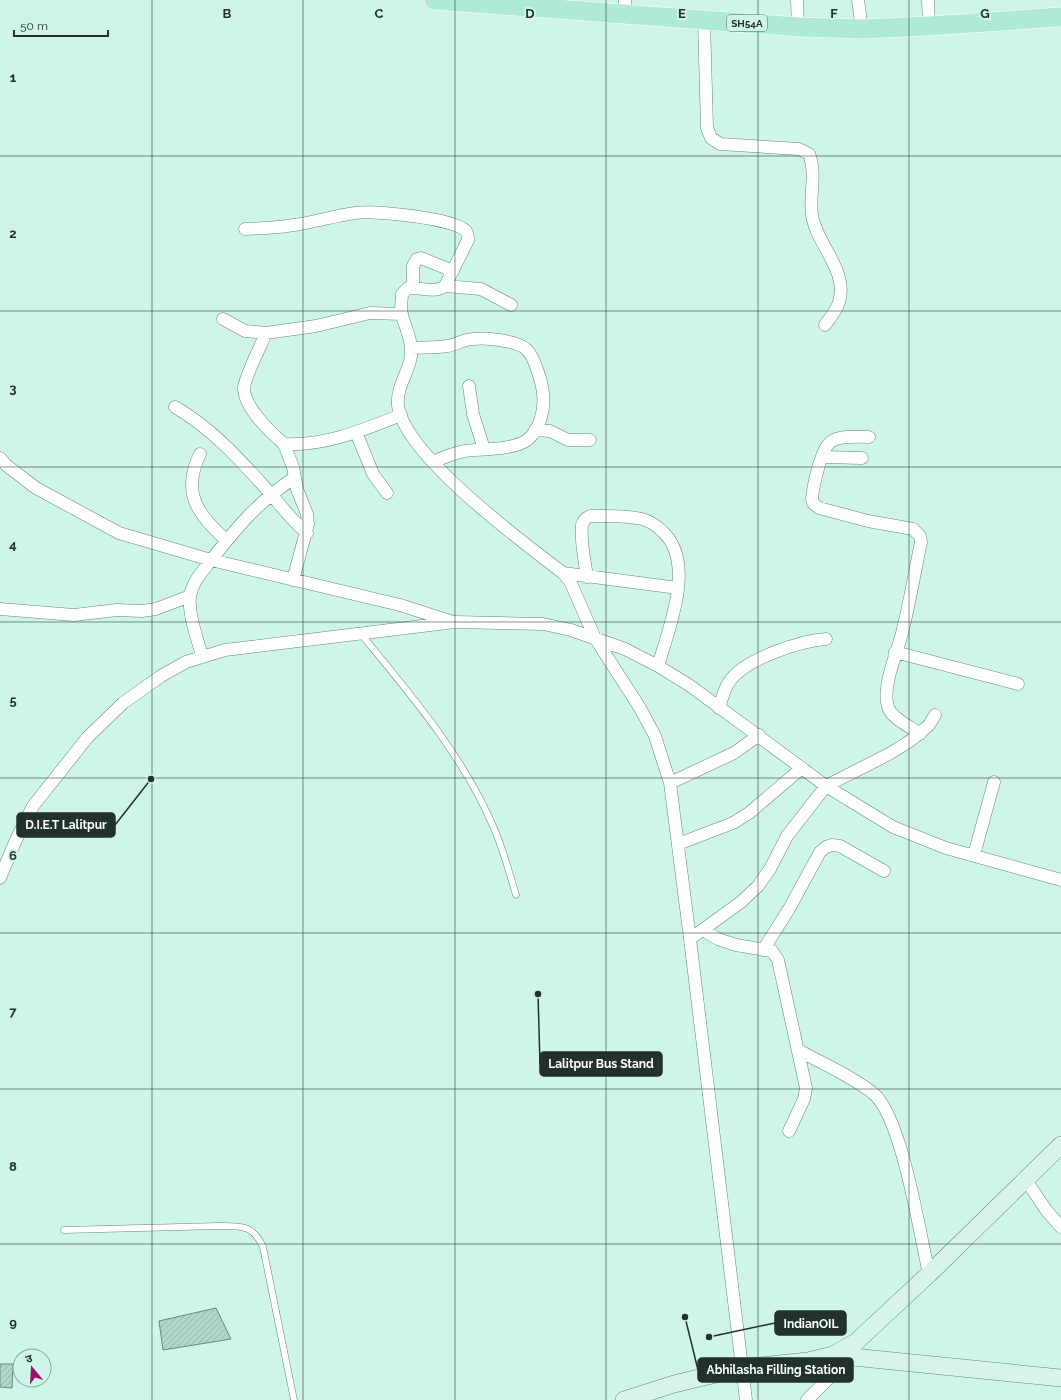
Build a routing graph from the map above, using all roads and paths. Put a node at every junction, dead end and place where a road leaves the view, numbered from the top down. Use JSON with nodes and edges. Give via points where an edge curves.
{"nodes":[{"id":1,"x":446,"y":0,"type":"edge"},
{"id":2,"x":797,"y":0,"type":"edge"},
{"id":3,"x":858,"y":0,"type":"edge"},
{"id":4,"x":928,"y":0,"type":"edge"},
{"id":5,"x":542,"y":4,"type":"edge"},
{"id":6,"x":570,"y":5,"type":"edge"},
{"id":7,"x":625,"y":7,"type":"edge"},
{"id":8,"x":1061,"y":17,"type":"edge"},
{"id":9,"x":704,"y":20,"type":"junction"},
{"id":10,"x":929,"y":26,"type":"junction"},
{"id":11,"x":798,"y":27,"type":"junction"},
{"id":12,"x":862,"y":29,"type":"junction"},
{"id":13,"x":245,"y":229,"type":"dead end"},
{"id":14,"x":453,"y":271,"type":"junction"},
{"id":15,"x":445,"y":286,"type":"junction"},
{"id":16,"x":413,"y":287,"type":"junction"},
{"id":17,"x":511,"y":305,"type":"dead end"},
{"id":18,"x":402,"y":314,"type":"junction"},
{"id":19,"x":223,"y":320,"type":"dead end"},
{"id":20,"x":825,"y":325,"type":"dead end"},
{"id":21,"x":266,"y":333,"type":"junction"},
{"id":22,"x":411,"y":348,"type":"junction"},
{"id":23,"x":469,"y":386,"type":"dead end"},
{"id":24,"x":175,"y":407,"type":"dead end"},
{"id":25,"x":401,"y":415,"type":"junction"},
{"id":26,"x":535,"y":430,"type":"junction"},
{"id":27,"x":356,"y":432,"type":"junction"},
{"id":28,"x":869,"y":437,"type":"dead end"},
{"id":29,"x":590,"y":440,"type":"dead end"},
{"id":30,"x":284,"y":444,"type":"junction"},
{"id":31,"x":484,"y":449,"type":"junction"},
{"id":32,"x":200,"y":454,"type":"dead end"},
{"id":33,"x":823,"y":457,"type":"junction"},
{"id":34,"x":0,"y":458,"type":"edge"},
{"id":35,"x":862,"y":458,"type":"dead end"},
{"id":36,"x":433,"y":462,"type":"junction"},
{"id":37,"x":294,"y":478,"type":"junction"},
{"id":38,"x":387,"y":493,"type":"dead end"},
{"id":39,"x":270,"y":494,"type":"junction"},
{"id":40,"x":307,"y":533,"type":"junction"},
{"id":41,"x":226,"y":540,"type":"junction"},
{"id":42,"x":211,"y":560,"type":"junction"},
{"id":43,"x":564,"y":573,"type":"junction"},
{"id":44,"x":587,"y":576,"type":"junction"},
{"id":45,"x":293,"y":580,"type":"junction"},
{"id":46,"x":678,"y":588,"type":"junction"},
{"id":47,"x":190,"y":596,"type":"junction"},
{"id":48,"x":0,"y":609,"type":"edge"},
{"id":49,"x":455,"y":622,"type":"junction"},
{"id":50,"x":360,"y":632,"type":"junction"},
{"id":51,"x":595,"y":638,"type":"junction"},
{"id":52,"x":826,"y":639,"type":"dead end"},
{"id":53,"x":895,"y":652,"type":"junction"},
{"id":54,"x":202,"y":656,"type":"junction"},
{"id":55,"x":658,"y":666,"type":"junction"},
{"id":56,"x":1018,"y":684,"type":"dead end"},
{"id":57,"x":719,"y":708,"type":"junction"},
{"id":58,"x":935,"y":715,"type":"dead end"},
{"id":59,"x":920,"y":734,"type":"junction"},
{"id":60,"x":759,"y":735,"type":"junction"},
{"id":61,"x":802,"y":768,"type":"junction"},
{"id":62,"x":994,"y":782,"type":"dead end"},
{"id":63,"x":670,"y":783,"type":"junction"},
{"id":64,"x":826,"y":786,"type":"junction"},
{"id":65,"x":678,"y":844,"type":"junction"},
{"id":66,"x":974,"y":855,"type":"junction"},
{"id":67,"x":884,"y":871,"type":"dead end"},
{"id":68,"x":0,"y":878,"type":"edge"},
{"id":69,"x":1061,"y":880,"type":"edge"},
{"id":70,"x":516,"y":895,"type":"dead end"},
{"id":71,"x":703,"y":930,"type":"junction"},
{"id":72,"x":690,"y":939,"type":"junction"},
{"id":73,"x":763,"y":950,"type":"junction"},
{"id":74,"x":798,"y":1050,"type":"junction"},
{"id":75,"x":789,"y":1130,"type":"dead end"},
{"id":76,"x":1061,"y":1145,"type":"edge"},
{"id":77,"x":1026,"y":1180,"type":"junction"},
{"id":78,"x":1061,"y":1227,"type":"edge"},
{"id":79,"x":64,"y":1230,"type":"dead end"},
{"id":80,"x":928,"y":1274,"type":"junction"},
{"id":81,"x":841,"y":1356,"type":"junction"},
{"id":82,"x":741,"y":1368,"type":"junction"},
{"id":83,"x":1061,"y":1378,"type":"edge"},
{"id":84,"x":294,"y":1400,"type":"edge"},
{"id":85,"x":624,"y":1400,"type":"edge"},
{"id":86,"x":746,"y":1400,"type":"edge"},
{"id":87,"x":807,"y":1400,"type":"edge"}],
"edges":[{"from":1,"to":5,"type":"main road","number":"SH54A"},
{"from":2,"to":11,"type":"street"},
{"from":3,"to":12,"type":"street"},
{"from":4,"to":10,"type":"street"},
{"from":5,"to":6,"type":"main road","number":"SH54A"},
{"from":6,"to":7,"type":"main road","number":"SH54A"},
{"from":7,"to":9,"type":"main road","number":"SH54A"},
{"from":8,"to":10,"type":"main road","number":"SH54A"},
{"from":9,"to":11,"type":"main road","number":"SH54A"},
{"from":9,"to":20,"type":"street","via":[[708,128],[711,138],[720,144],[799,149],[809,154],[813,165],[812,217],[840,281],[840,301]]},
{"from":10,"to":12,"type":"main road","number":"SH54A"},
{"from":11,"to":12,"type":"main road","number":"SH54A"},
{"from":13,"to":14,"type":"street","via":[[284,227],[363,212],[437,220],[465,230],[468,235]]},
{"from":14,"to":15,"type":"street"},
{"from":14,"to":16,"type":"street","via":[[421,258],[417,259],[413,266]]},
{"from":15,"to":16,"type":"street","via":[[440,290]]},
{"from":15,"to":17,"type":"street","via":[[481,289]]},
{"from":16,"to":18,"type":"street","via":[[402,294]]},
{"from":18,"to":21,"type":"street","via":[[370,313],[316,326]]},
{"from":18,"to":22,"type":"street"},
{"from":19,"to":21,"type":"street","via":[[245,331]]},
{"from":21,"to":30,"type":"street","via":[[244,387],[246,399],[257,416]]},
{"from":22,"to":25,"type":"street","via":[[398,397]]},
{"from":22,"to":26,"type":"street","via":[[446,346],[464,340],[480,339],[520,345],[527,349],[543,389],[542,415]]},
{"from":23,"to":31,"type":"street","via":[[473,414]]},
{"from":24,"to":39,"type":"street","via":[[219,439]]},
{"from":25,"to":27,"type":"street"},
{"from":25,"to":36,"type":"street","via":[[412,436]]},
{"from":26,"to":29,"type":"street","via":[[550,431],[568,440]]},
{"from":26,"to":31,"type":"street","via":[[526,441],[518,445]]},
{"from":27,"to":30,"type":"street","via":[[311,444]]},
{"from":27,"to":38,"type":"street","via":[[372,474]]},
{"from":28,"to":33,"type":"street","via":[[831,441]]},
{"from":30,"to":37,"type":"street","via":[[293,467]]},
{"from":31,"to":36,"type":"street","via":[[451,454]]},
{"from":32,"to":41,"type":"street","via":[[192,476],[196,507],[209,525]]},
{"from":33,"to":35,"type":"street"},
{"from":33,"to":53,"type":"street","via":[[812,494],[816,506],[868,521],[913,529],[920,536],[903,631]]},
{"from":34,"to":42,"type":"street","via":[[36,488],[119,533]]},
{"from":36,"to":43,"type":"street","via":[[495,520]]},
{"from":37,"to":39,"type":"street"},
{"from":37,"to":40,"type":"street","via":[[308,514]]},
{"from":39,"to":40,"type":"street"},
{"from":39,"to":41,"type":"street","via":[[246,516]]},
{"from":40,"to":45,"type":"street"},
{"from":41,"to":42,"type":"street"},
{"from":42,"to":45,"type":"street"},
{"from":42,"to":47,"type":"street","via":[[198,576]]},
{"from":43,"to":44,"type":"street"},
{"from":43,"to":51,"type":"street","via":[[575,589]]},
{"from":44,"to":46,"type":"street"},
{"from":44,"to":46,"type":"street","via":[[582,524],[585,518],[624,516],[643,519],[656,525],[667,536],[677,556],[680,572]]},
{"from":45,"to":49,"type":"street","via":[[400,605]]},
{"from":46,"to":55,"type":"street"},
{"from":47,"to":48,"type":"street","via":[[156,609],[142,611],[117,610],[74,615]]},
{"from":47,"to":54,"type":"street","via":[[191,613]]},
{"from":49,"to":50,"type":"street"},
{"from":49,"to":51,"type":"street","via":[[543,624]]},
{"from":50,"to":54,"type":"street","via":[[225,650]]},
{"from":50,"to":70,"type":"lane","via":[[428,716],[457,760],[494,826]]},
{"from":51,"to":55,"type":"street"},
{"from":51,"to":63,"type":"street","via":[[648,721]]},
{"from":52,"to":57,"type":"street","via":[[792,645],[747,665],[728,682]]},
{"from":53,"to":56,"type":"street"},
{"from":53,"to":59,"type":"street","via":[[888,684],[888,708]]},
{"from":54,"to":68,"type":"street","via":[[161,676],[123,703],[87,738],[33,806]]},
{"from":55,"to":57,"type":"street"},
{"from":57,"to":60,"type":"street"},
{"from":58,"to":59,"type":"street"},
{"from":59,"to":64,"type":"street","via":[[889,754]]},
{"from":60,"to":61,"type":"street"},
{"from":60,"to":63,"type":"street","via":[[734,753]]},
{"from":61,"to":64,"type":"street"},
{"from":61,"to":65,"type":"street","via":[[733,823]]},
{"from":62,"to":66,"type":"street"},
{"from":63,"to":65,"type":"street"},
{"from":64,"to":66,"type":"street","via":[[893,827],[946,848]]},
{"from":64,"to":71,"type":"street","via":[[787,836],[758,886]]},
{"from":65,"to":72,"type":"street"},
{"from":66,"to":69,"type":"street"},
{"from":67,"to":73,"type":"street","via":[[840,846],[826,847],[814,860]]},
{"from":71,"to":72,"type":"street"},
{"from":71,"to":73,"type":"street","via":[[718,939]]},
{"from":72,"to":82,"type":"street"},
{"from":73,"to":74,"type":"street","via":[[772,951],[778,960]]},
{"from":74,"to":75,"type":"street","via":[[806,1088],[804,1099]]},
{"from":74,"to":80,"type":"street","via":[[858,1082],[876,1096],[885,1109],[904,1164]]},
{"from":76,"to":77,"type":"street"},
{"from":77,"to":78,"type":"street"},
{"from":77,"to":80,"type":"street"},
{"from":79,"to":84,"type":"lane","via":[[219,1226],[250,1229],[257,1235],[263,1247]]},
{"from":80,"to":81,"type":"street"},
{"from":81,"to":82,"type":"street"},
{"from":81,"to":83,"type":"street"},
{"from":81,"to":87,"type":"street"},
{"from":82,"to":85,"type":"street","via":[[674,1384]]},
{"from":82,"to":86,"type":"street"}]}
